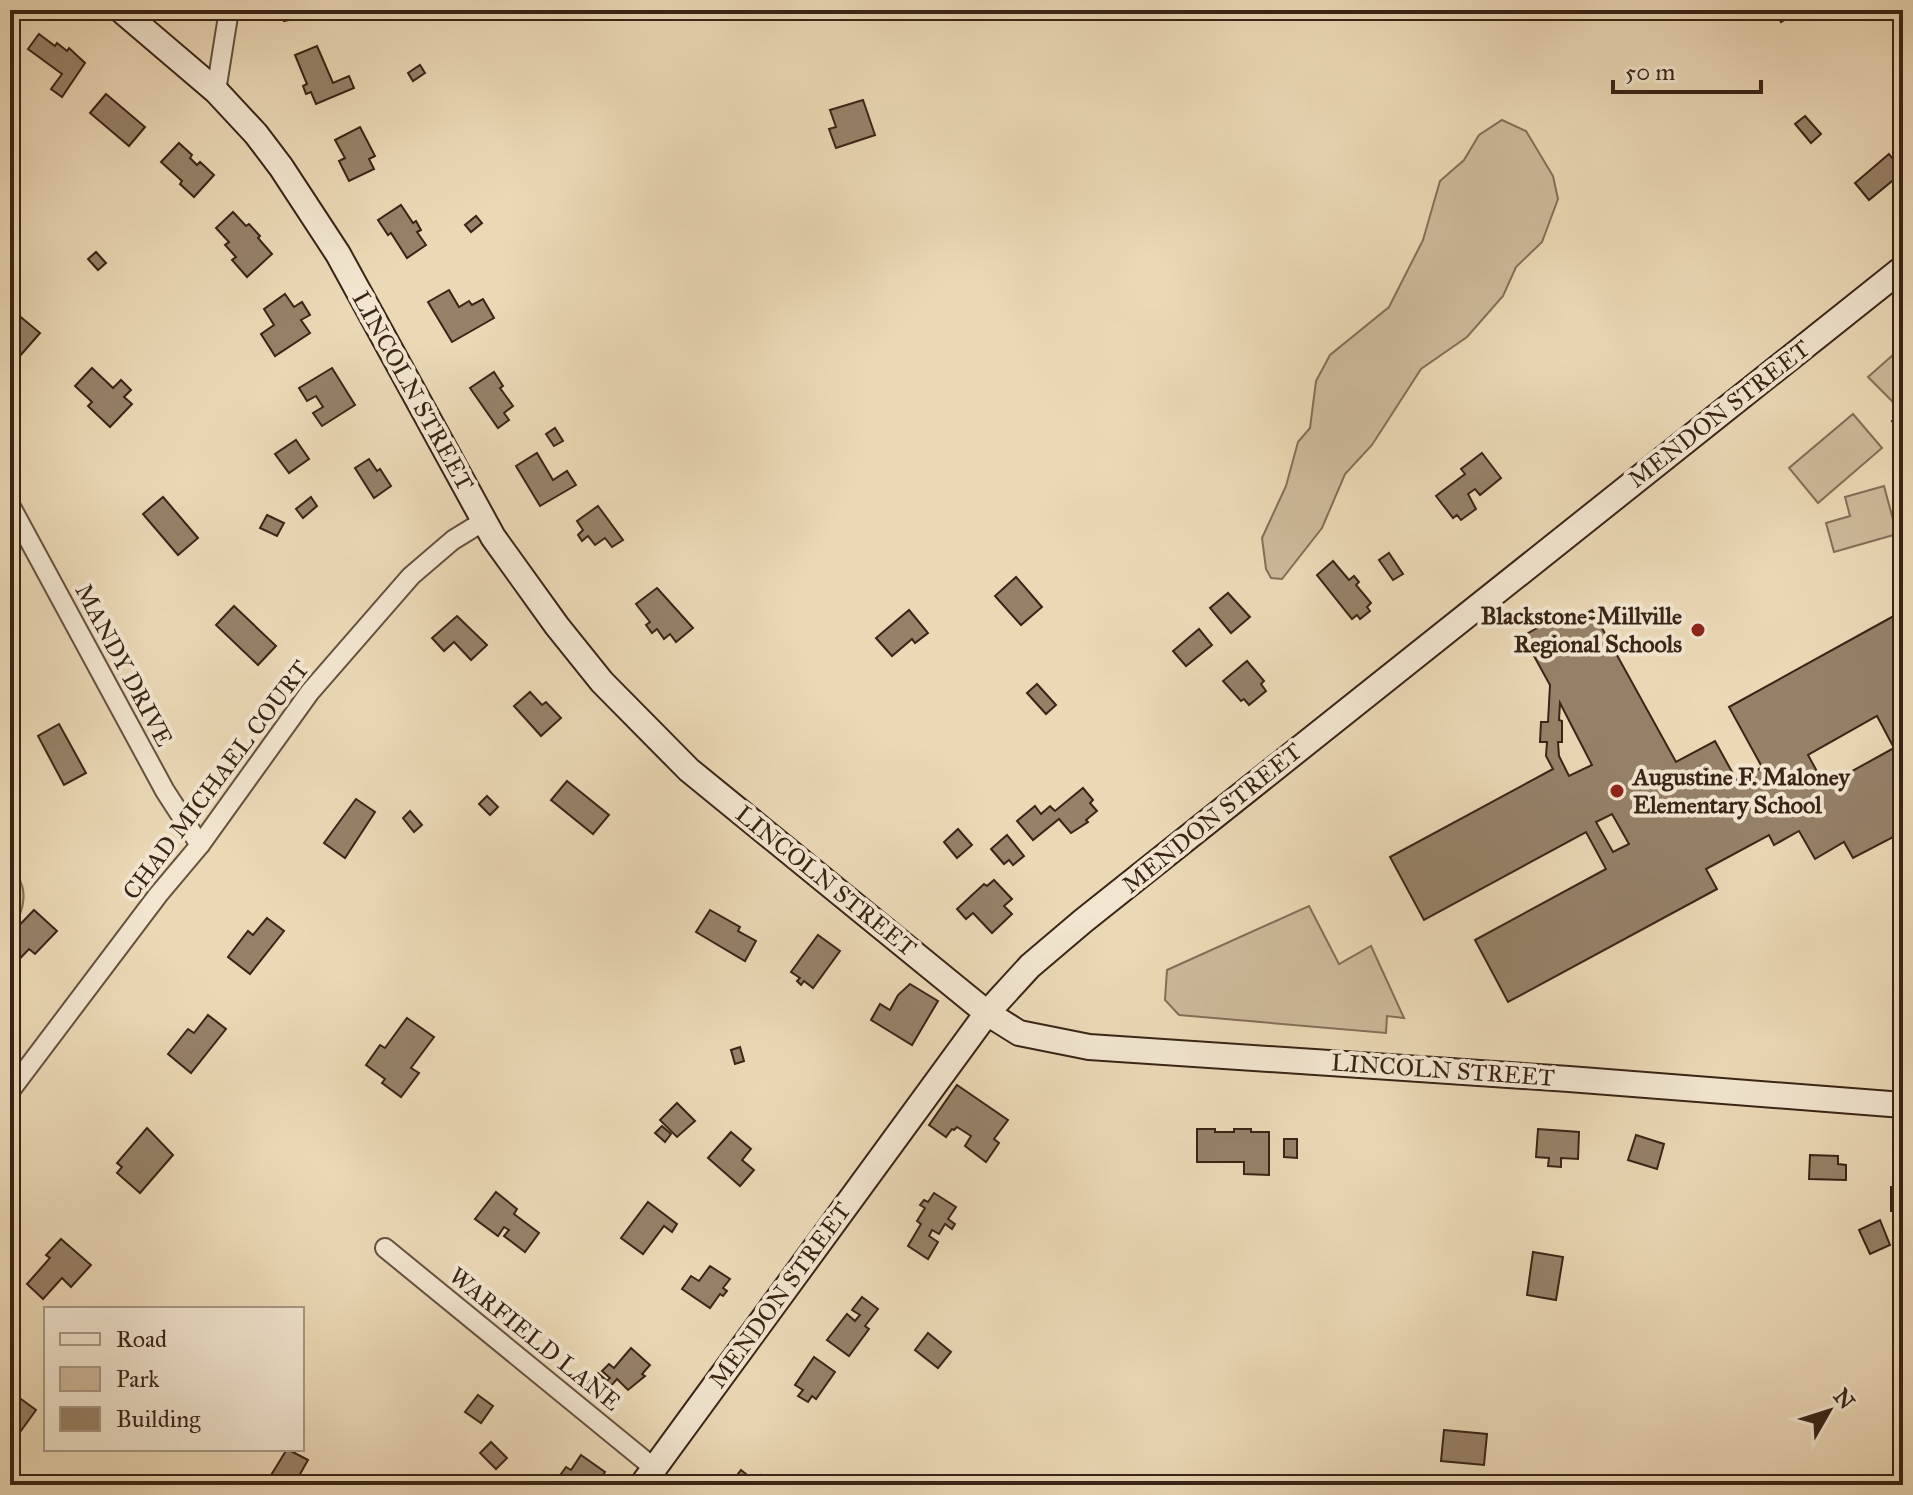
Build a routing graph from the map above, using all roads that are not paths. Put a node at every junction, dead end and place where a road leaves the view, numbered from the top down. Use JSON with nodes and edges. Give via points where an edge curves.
{"nodes":[{"id":1,"x":121,"y":10,"type":"edge"},
{"id":2,"x":229,"y":10,"type":"edge"},
{"id":3,"x":216,"y":91,"type":"junction"},
{"id":4,"x":1903,"y":268,"type":"edge"},
{"id":5,"x":10,"y":505,"type":"edge"},
{"id":6,"x":484,"y":521,"type":"junction"},
{"id":7,"x":200,"y":845,"type":"junction"},
{"id":8,"x":987,"y":1013,"type":"junction"},
{"id":9,"x":10,"y":1091,"type":"edge"},
{"id":10,"x":1903,"y":1105,"type":"edge"},
{"id":11,"x":385,"y":1248,"type":"dead end"},
{"id":12,"x":648,"y":1476,"type":"edge"}],
"edges":[{"from":1,"to":3,"type":"main road","name":"LINCOLN STREET"},
{"from":2,"to":3,"type":"street"},
{"from":3,"to":6,"type":"main road","name":"LINCOLN STREET","via":[[269,150],[325,232]]},
{"from":4,"to":8,"type":"main road","name":"MENDON STREET","via":[[1083,921],[1030,966]]},
{"from":5,"to":7,"type":"street","name":"MANDY DRIVE","via":[[165,791]]},
{"from":6,"to":7,"type":"street","name":"CHAD MICHAEL COURT","via":[[411,576],[310,692]]},
{"from":6,"to":8,"type":"main road","name":"LINCOLN STREET","via":[[571,645],[665,747]]},
{"from":7,"to":9,"type":"street","name":"CHAD MICHAEL COURT"},
{"from":8,"to":10,"type":"main road","name":"LINCOLN STREET","via":[[1019,1033],[1089,1047]]},
{"from":8,"to":12,"type":"main road","name":"MENDON STREET"},
{"from":11,"to":12,"type":"street","name":"WARFIELD LANE"}]}
